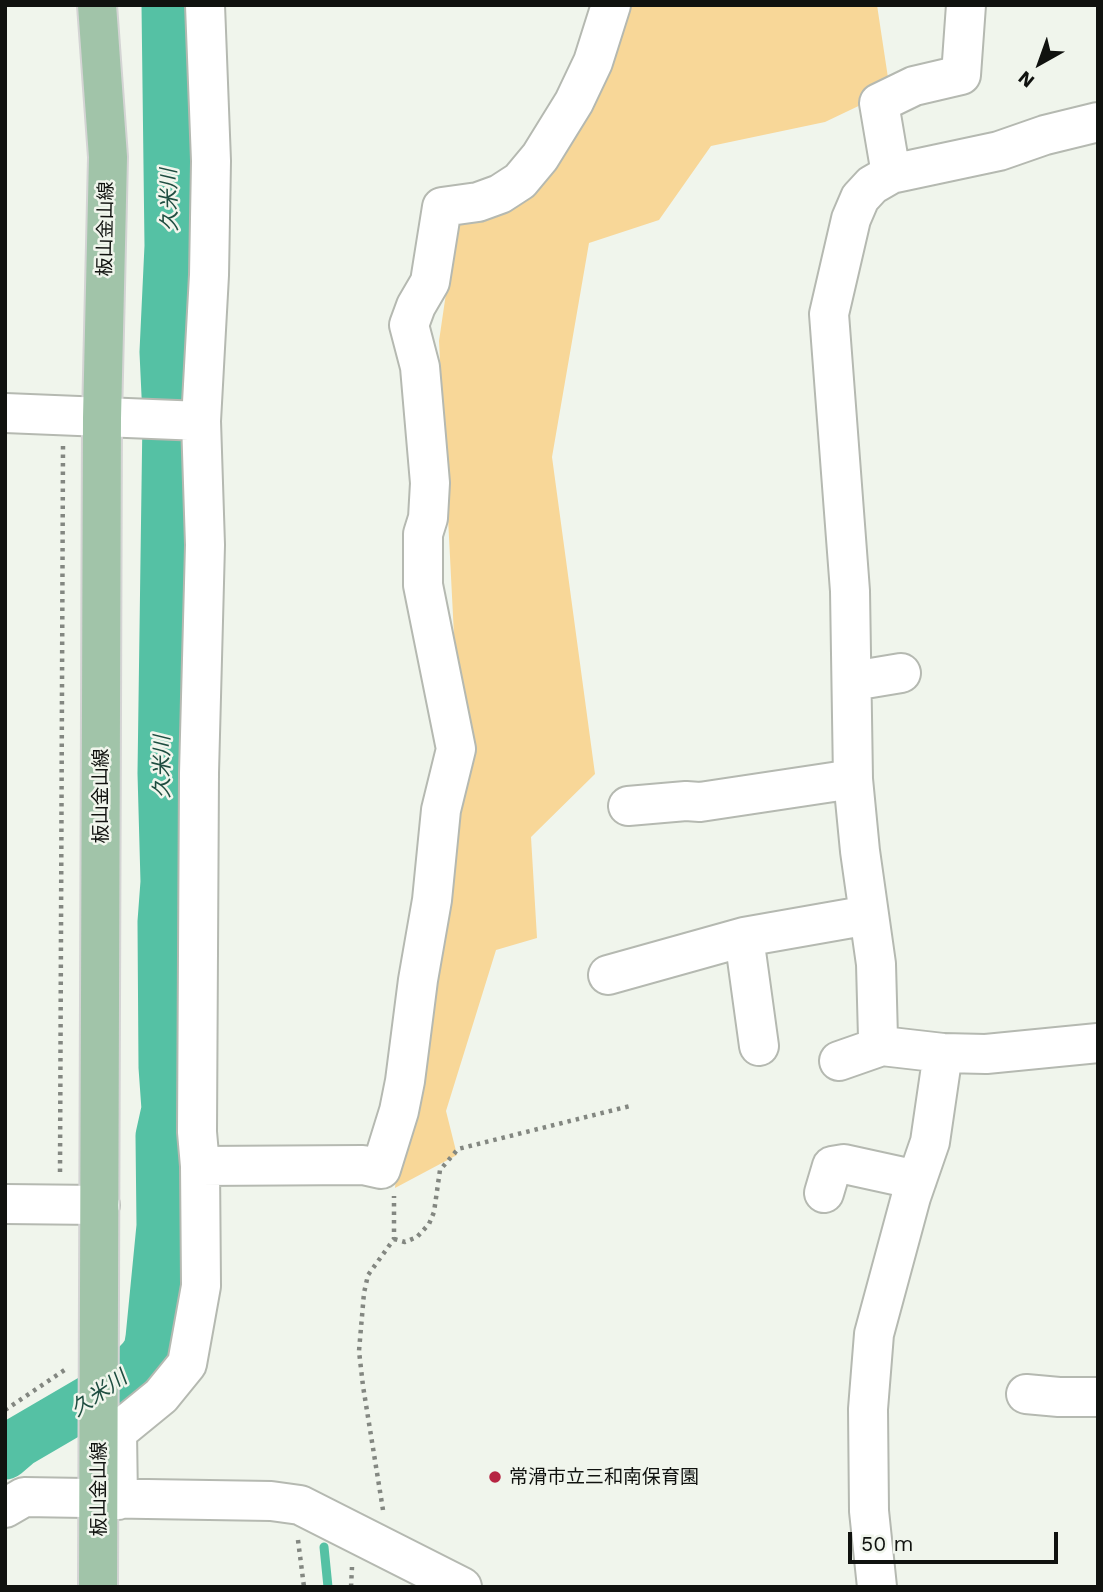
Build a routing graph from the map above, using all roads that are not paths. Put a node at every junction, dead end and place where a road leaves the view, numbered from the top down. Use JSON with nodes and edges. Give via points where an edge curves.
{"nodes":[{"id":1,"x":97,"y":5,"type":"edge"},
{"id":2,"x":205,"y":5,"type":"edge"},
{"id":3,"x":611,"y":5,"type":"edge"},
{"id":4,"x":966,"y":5,"type":"edge"},
{"id":5,"x":1098,"y":122,"type":"edge"},
{"id":6,"x":891,"y":174,"type":"junction"},
{"id":7,"x":5,"y":413,"type":"edge"},
{"id":8,"x":102,"y":418,"type":"junction"},
{"id":9,"x":201,"y":421,"type":"junction"},
{"id":10,"x":901,"y":673,"type":"dead end"},
{"id":11,"x":853,"y":681,"type":"junction"},
{"id":12,"x":853,"y":779,"type":"junction"},
{"id":13,"x":628,"y":806,"type":"dead end"},
{"id":14,"x":869,"y":915,"type":"junction"},
{"id":15,"x":744,"y":937,"type":"junction"},
{"id":16,"x":608,"y":975,"type":"dead end"},
{"id":17,"x":1098,"y":1043,"type":"edge"},
{"id":18,"x":759,"y":1046,"type":"dead end"},
{"id":19,"x":882,"y":1046,"type":"junction"},
{"id":20,"x":943,"y":1053,"type":"junction"},
{"id":21,"x":839,"y":1061,"type":"dead end"},
{"id":22,"x":200,"y":1166,"type":"junction"},
{"id":23,"x":917,"y":1180,"type":"junction"},
{"id":24,"x":824,"y":1193,"type":"dead end"},
{"id":25,"x":5,"y":1204,"type":"edge"},
{"id":26,"x":100,"y":1205,"type":"junction"},
{"id":27,"x":1026,"y":1394,"type":"dead end"},
{"id":28,"x":1098,"y":1397,"type":"edge"},
{"id":29,"x":108,"y":1500,"type":"junction"},
{"id":30,"x":5,"y":1508,"type":"edge"},
{"id":31,"x":98,"y":1587,"type":"edge"},
{"id":32,"x":462,"y":1587,"type":"edge"},
{"id":33,"x":877,"y":1587,"type":"edge"}],
"edges":[{"from":1,"to":8,"type":"main road","name":"板山金山線","via":[[108,157]]},
{"from":2,"to":9,"type":"street","via":[[211,161]]},
{"from":3,"to":22,"type":"street","via":[[574,102],[520,181],[478,202],[442,207],[430,282],[409,325],[420,367],[430,483],[423,585],[456,749],[441,810],[403,1091],[381,1169],[363,1165]]},
{"from":4,"to":6,"type":"street","via":[[961,75],[914,86],[879,103]]},
{"from":5,"to":6,"type":"street","via":[[999,151]]},
{"from":6,"to":11,"type":"street","via":[[860,198],[830,314]]},
{"from":7,"to":8,"type":"street"},
{"from":8,"to":9,"type":"street"},
{"from":8,"to":26,"type":"main road","name":"板山金山線"},
{"from":9,"to":22,"type":"street","via":[[205,545],[199,828]]},
{"from":10,"to":11,"type":"street"},
{"from":11,"to":12,"type":"street"},
{"from":12,"to":13,"type":"street","via":[[700,802]]},
{"from":12,"to":14,"type":"street"},
{"from":14,"to":15,"type":"street"},
{"from":14,"to":19,"type":"street"},
{"from":15,"to":16,"type":"street"},
{"from":15,"to":18,"type":"street"},
{"from":17,"to":20,"type":"street","via":[[986,1054]]},
{"from":19,"to":20,"type":"street"},
{"from":19,"to":21,"type":"street"},
{"from":20,"to":23,"type":"street","via":[[930,1142]]},
{"from":22,"to":29,"type":"street","via":[[201,1286],[187,1364],[161,1396],[117,1432]]},
{"from":23,"to":24,"type":"street","via":[[844,1164],[832,1166]]},
{"from":23,"to":33,"type":"street","via":[[874,1334],[868,1409],[869,1511]]},
{"from":25,"to":26,"type":"street"},
{"from":26,"to":29,"type":"main road","name":"板山金山線","via":[[99,1360]]},
{"from":27,"to":28,"type":"street"},
{"from":29,"to":30,"type":"street","via":[[24,1497]]},
{"from":29,"to":31,"type":"main road","name":"板山金山線"},
{"from":29,"to":32,"type":"street","via":[[300,1505]]}]}
